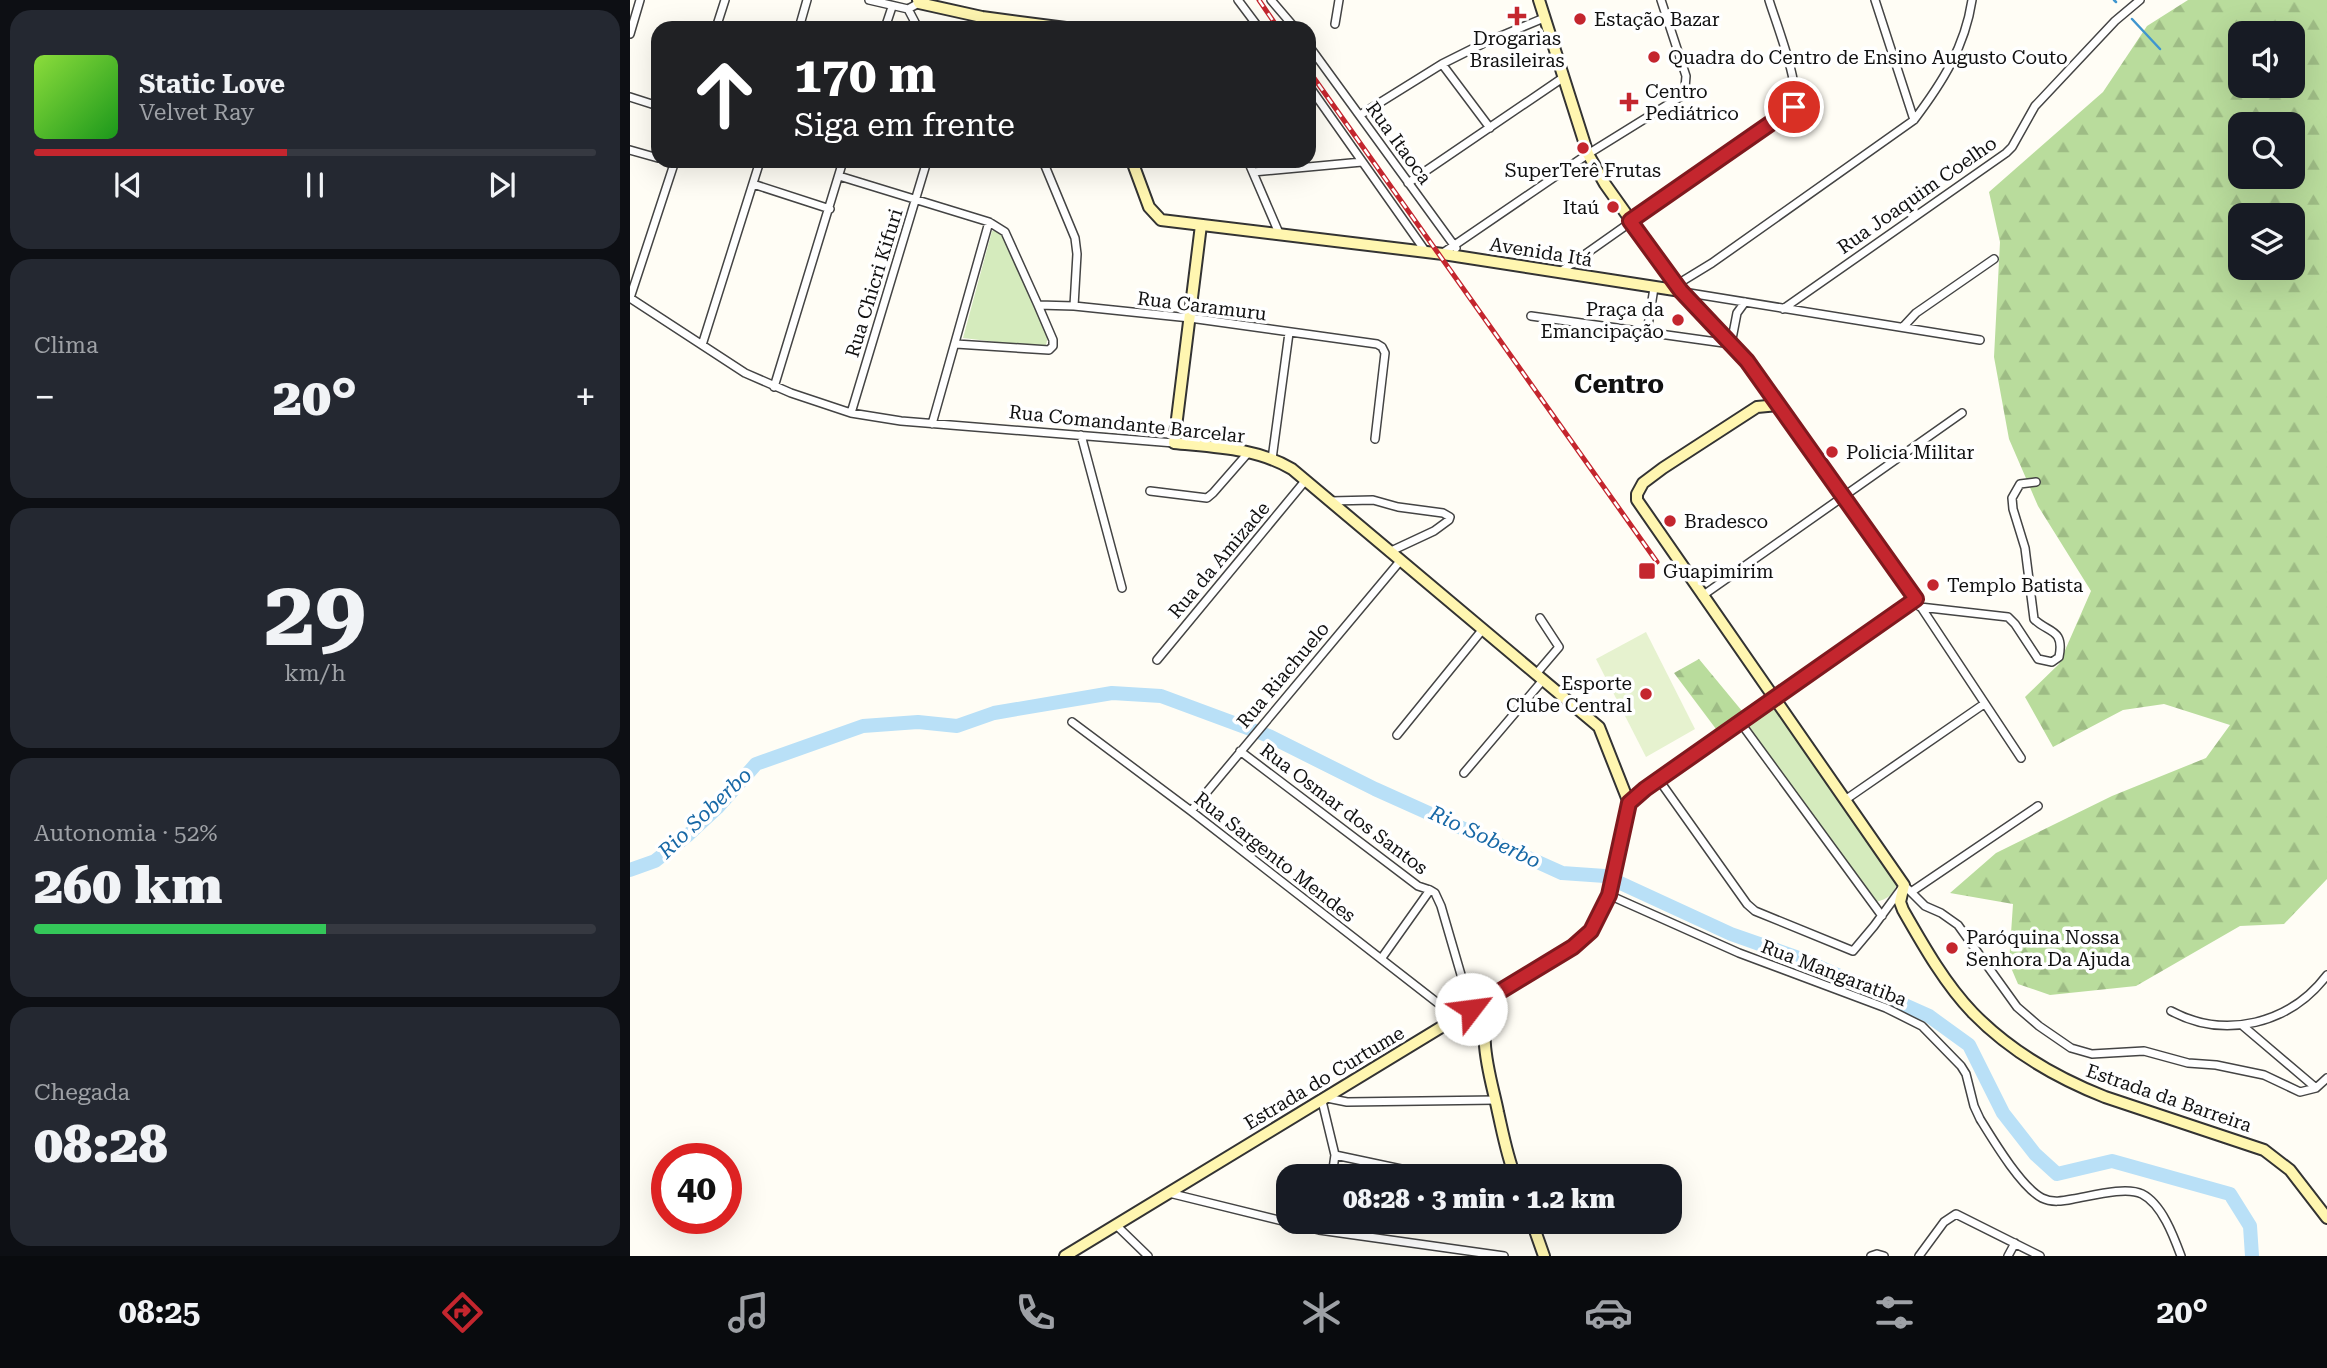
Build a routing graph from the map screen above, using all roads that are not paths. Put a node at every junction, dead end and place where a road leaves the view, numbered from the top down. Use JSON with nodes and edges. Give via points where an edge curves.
{"nodes":[{"id":1,"x":640,"y":0,"type":"edge"},
{"id":2,"x":725,"y":0,"type":"edge"},
{"id":3,"x":807,"y":0,"type":"edge"},
{"id":4,"x":869,"y":0,"type":"edge"},
{"id":5,"x":1238,"y":0,"type":"edge"},
{"id":6,"x":1271,"y":0,"type":"edge"},
{"id":7,"x":1339,"y":0,"type":"edge"},
{"id":8,"x":1539,"y":0,"type":"edge"},
{"id":9,"x":1661,"y":0,"type":"edge"},
{"id":10,"x":1769,"y":0,"type":"edge"},
{"id":11,"x":1875,"y":0,"type":"edge"},
{"id":12,"x":1972,"y":0,"type":"edge"},
{"id":13,"x":2140,"y":0,"type":"edge"},
{"id":14,"x":918,"y":2,"type":"edge"},
{"id":15,"x":892,"y":7,"type":"junction"},
{"id":16,"x":908,"y":9,"type":"junction"},
{"id":17,"x":1544,"y":18,"type":"junction"},
{"id":18,"x":718,"y":21,"type":"edge"},
{"id":19,"x":801,"y":21,"type":"edge"},
{"id":20,"x":887,"y":21,"type":"edge"},
{"id":21,"x":914,"y":21,"type":"edge"},
{"id":22,"x":978,"y":21,"type":"edge"},
{"id":23,"x":1254,"y":21,"type":"edge"},
{"id":24,"x":1289,"y":21,"type":"edge"},
{"id":25,"x":1335,"y":24,"type":"dead end"},
{"id":26,"x":630,"y":34,"type":"edge"},
{"id":27,"x":1316,"y":55,"type":"edge"},
{"id":28,"x":1442,"y":64,"type":"junction"},
{"id":29,"x":1563,"y":78,"type":"junction"},
{"id":30,"x":1316,"y":96,"type":"edge"},
{"id":31,"x":630,"y":97,"type":"edge"},
{"id":32,"x":651,"y":104,"type":"edge"},
{"id":33,"x":1360,"y":115,"type":"junction"},
{"id":34,"x":1914,"y":120,"type":"junction"},
{"id":35,"x":1490,"y":128,"type":"junction"},
{"id":36,"x":630,"y":150,"type":"edge"},
{"id":37,"x":1588,"y":154,"type":"junction"},
{"id":38,"x":651,"y":156,"type":"edge"},
{"id":39,"x":1362,"y":162,"type":"junction"},
{"id":40,"x":1316,"y":166,"type":"edge"},
{"id":41,"x":671,"y":168,"type":"edge"},
{"id":42,"x":758,"y":168,"type":"edge"},
{"id":43,"x":842,"y":168,"type":"edge"},
{"id":44,"x":925,"y":168,"type":"edge"},
{"id":45,"x":1046,"y":168,"type":"edge"},
{"id":46,"x":1135,"y":168,"type":"edge"},
{"id":47,"x":1251,"y":168,"type":"edge"},
{"id":48,"x":1297,"y":168,"type":"edge"},
{"id":49,"x":1253,"y":172,"type":"junction"},
{"id":50,"x":839,"y":176,"type":"junction"},
{"id":51,"x":1408,"y":183,"type":"junction"},
{"id":52,"x":753,"y":184,"type":"junction"},
{"id":53,"x":916,"y":199,"type":"junction"},
{"id":54,"x":830,"y":209,"type":"junction"},
{"id":55,"x":1630,"y":221,"type":"junction"},
{"id":56,"x":989,"y":222,"type":"junction"},
{"id":57,"x":1201,"y":225,"type":"junction"},
{"id":58,"x":1279,"y":233,"type":"junction"},
{"id":59,"x":1454,"y":246,"type":"junction"},
{"id":60,"x":1426,"y":252,"type":"junction"},
{"id":61,"x":1443,"y":254,"type":"junction"},
{"id":62,"x":1463,"y":257,"type":"junction"},
{"id":63,"x":1994,"y":259,"type":"dead end"},
{"id":64,"x":1559,"y":273,"type":"junction"},
{"id":65,"x":1692,"y":276,"type":"junction"},
{"id":66,"x":1654,"y":288,"type":"junction"},
{"id":67,"x":1679,"y":288,"type":"junction"},
{"id":68,"x":1696,"y":293,"type":"junction"},
{"id":69,"x":630,"y":298,"type":"edge"},
{"id":70,"x":1731,"y":299,"type":"junction"},
{"id":71,"x":1745,"y":302,"type":"junction"},
{"id":72,"x":1038,"y":305,"type":"junction"},
{"id":73,"x":1074,"y":306,"type":"junction"},
{"id":74,"x":1783,"y":309,"type":"junction"},
{"id":75,"x":1737,"y":313,"type":"junction"},
{"id":76,"x":1531,"y":316,"type":"dead end"},
{"id":77,"x":1191,"y":318,"type":"junction"},
{"id":78,"x":1903,"y":327,"type":"junction"},
{"id":79,"x":1647,"y":332,"type":"junction"},
{"id":80,"x":1289,"y":333,"type":"junction"},
{"id":81,"x":1980,"y":340,"type":"dead end"},
{"id":82,"x":956,"y":344,"type":"junction"},
{"id":83,"x":1731,"y":344,"type":"junction"},
{"id":84,"x":702,"y":345,"type":"junction"},
{"id":85,"x":774,"y":387,"type":"junction"},
{"id":86,"x":1767,"y":390,"type":"junction"},
{"id":87,"x":1777,"y":405,"type":"junction"},
{"id":88,"x":1757,"y":408,"type":"junction"},
{"id":89,"x":851,"y":413,"type":"junction"},
{"id":90,"x":1962,"y":413,"type":"dead end"},
{"id":91,"x":932,"y":424,"type":"junction"},
{"id":92,"x":1081,"y":435,"type":"junction"},
{"id":93,"x":1376,"y":439,"type":"dead end"},
{"id":94,"x":1174,"y":443,"type":"junction"},
{"id":95,"x":1248,"y":453,"type":"junction"},
{"id":96,"x":1272,"y":458,"type":"junction"},
{"id":97,"x":1305,"y":481,"type":"junction"},
{"id":98,"x":2036,"y":482,"type":"dead end"},
{"id":99,"x":1150,"y":491,"type":"dead end"},
{"id":100,"x":1843,"y":499,"type":"junction"},
{"id":101,"x":1330,"y":501,"type":"junction"},
{"id":102,"x":1389,"y":552,"type":"junction"},
{"id":103,"x":1401,"y":560,"type":"junction"},
{"id":104,"x":1122,"y":588,"type":"dead end"},
{"id":105,"x":1702,"y":596,"type":"junction"},
{"id":106,"x":1918,"y":603,"type":"junction"},
{"id":107,"x":1541,"y":618,"type":"dead end"},
{"id":108,"x":1483,"y":629,"type":"junction"},
{"id":109,"x":1157,"y":660,"type":"dead end"},
{"id":110,"x":1539,"y":677,"type":"junction"},
{"id":111,"x":1774,"y":699,"type":"junction"},
{"id":112,"x":1984,"y":704,"type":"junction"},
{"id":113,"x":1072,"y":722,"type":"dead end"},
{"id":114,"x":1740,"y":722,"type":"junction"},
{"id":115,"x":1396,"y":735,"type":"dead end"},
{"id":116,"x":1240,"y":751,"type":"junction"},
{"id":117,"x":2021,"y":758,"type":"dead end"},
{"id":118,"x":1464,"y":773,"type":"dead end"},
{"id":119,"x":1659,"y":780,"type":"junction"},
{"id":120,"x":1845,"y":800,"type":"junction"},
{"id":121,"x":1629,"y":803,"type":"junction"},
{"id":122,"x":2038,"y":806,"type":"dead end"},
{"id":123,"x":1191,"y":811,"type":"junction"},
{"id":124,"x":1908,"y":889,"type":"junction"},
{"id":125,"x":1430,"y":890,"type":"junction"},
{"id":126,"x":1610,"y":890,"type":"junction"},
{"id":127,"x":1888,"y":907,"type":"junction"},
{"id":128,"x":1903,"y":911,"type":"junction"},
{"id":129,"x":1882,"y":916,"type":"junction"},
{"id":130,"x":1381,"y":959,"type":"junction"},
{"id":131,"x":2327,"y":975,"type":"edge"},
{"id":132,"x":1486,"y":1004,"type":"junction"},
{"id":133,"x":1471,"y":1009,"type":"junction"},
{"id":134,"x":2171,"y":1011,"type":"dead end"},
{"id":135,"x":1457,"y":1018,"type":"junction"},
{"id":136,"x":2243,"y":1026,"type":"junction"},
{"id":137,"x":2327,"y":1078,"type":"edge"},
{"id":138,"x":2316,"y":1088,"type":"junction"},
{"id":139,"x":1324,"y":1099,"type":"junction"},
{"id":140,"x":1496,"y":1100,"type":"junction"},
{"id":141,"x":1335,"y":1155,"type":"junction"},
{"id":142,"x":1334,"y":1164,"type":"edge"},
{"id":143,"x":1377,"y":1164,"type":"edge"},
{"id":144,"x":1512,"y":1164,"type":"edge"},
{"id":145,"x":1168,"y":1193,"type":"junction"},
{"id":146,"x":1276,"y":1216,"type":"edge"},
{"id":147,"x":2327,"y":1218,"type":"edge"},
{"id":148,"x":1116,"y":1225,"type":"junction"},
{"id":149,"x":1369,"y":1234,"type":"edge"},
{"id":150,"x":1536,"y":1234,"type":"edge"},
{"id":151,"x":2015,"y":1243,"type":"junction"},
{"id":152,"x":1065,"y":1256,"type":"edge"},
{"id":153,"x":1148,"y":1256,"type":"edge"},
{"id":154,"x":1504,"y":1256,"type":"edge"},
{"id":155,"x":1544,"y":1256,"type":"edge"},
{"id":156,"x":1871,"y":1256,"type":"edge"},
{"id":157,"x":1884,"y":1256,"type":"edge"},
{"id":158,"x":1919,"y":1256,"type":"edge"},
{"id":159,"x":2008,"y":1256,"type":"edge"},
{"id":160,"x":2040,"y":1256,"type":"edge"},
{"id":161,"x":2182,"y":1256,"type":"edge"}],
"edges":[{"from":1,"to":26,"type":"street"},
{"from":2,"to":18,"type":"street"},
{"from":3,"to":19,"type":"street"},
{"from":4,"to":15,"type":"street"},
{"from":5,"to":23,"type":"street"},
{"from":6,"to":24,"type":"street"},
{"from":7,"to":25,"type":"street"},
{"from":8,"to":17,"type":"main road"},
{"from":9,"to":37,"type":"street","via":[[1686,76],[1683,93]]},
{"from":10,"to":55,"type":"street","via":[[1794,85],[1794,107]]},
{"from":11,"to":34,"type":"street"},
{"from":12,"to":34,"type":"street","via":[[1953,62]]},
{"from":13,"to":74,"type":"street","name":"Rua Joaquim Coelho","via":[[2035,106],[2006,153]]},
{"from":14,"to":16,"type":"street"},
{"from":14,"to":22,"type":"main road"},
{"from":15,"to":16,"type":"street"},
{"from":15,"to":20,"type":"street"},
{"from":16,"to":21,"type":"street"},
{"from":17,"to":28,"type":"street"},
{"from":17,"to":29,"type":"main road"},
{"from":27,"to":33,"type":"street","name":"Rua Itaoca"},
{"from":28,"to":33,"type":"street"},
{"from":28,"to":35,"type":"street"},
{"from":29,"to":35,"type":"street"},
{"from":29,"to":37,"type":"main road"},
{"from":30,"to":39,"type":"street"},
{"from":31,"to":32,"type":"street"},
{"from":33,"to":51,"type":"street","name":"Rua Itaoca"},
{"from":34,"to":65,"type":"street"},
{"from":35,"to":51,"type":"street"},
{"from":36,"to":38,"type":"street"},
{"from":37,"to":55,"type":"main road"},
{"from":37,"to":59,"type":"street"},
{"from":39,"to":40,"type":"street"},
{"from":39,"to":60,"type":"street"},
{"from":41,"to":69,"type":"street"},
{"from":42,"to":52,"type":"street"},
{"from":43,"to":50,"type":"street"},
{"from":44,"to":53,"type":"street","name":"Rua Chicri Kifuri"},
{"from":45,"to":73,"type":"street","via":[[1075,238]]},
{"from":46,"to":57,"type":"main road","name":"Avenida Itá","via":[[1155,215],[1161,220]]},
{"from":47,"to":49,"type":"street"},
{"from":48,"to":49,"type":"street"},
{"from":49,"to":58,"type":"street"},
{"from":50,"to":53,"type":"street"},
{"from":50,"to":54,"type":"street"},
{"from":51,"to":59,"type":"street","name":"Rua Itaoca"},
{"from":52,"to":54,"type":"street"},
{"from":52,"to":84,"type":"street"},
{"from":53,"to":56,"type":"street"},
{"from":53,"to":89,"type":"street","name":"Rua Chicri Kifuri"},
{"from":54,"to":85,"type":"street"},
{"from":55,"to":64,"type":"street"},
{"from":55,"to":67,"type":"main road"},
{"from":56,"to":72,"type":"street","via":[[1005,232]]},
{"from":56,"to":82,"type":"street"},
{"from":57,"to":58,"type":"main road","name":"Avenida Itá"},
{"from":57,"to":77,"type":"main road"},
{"from":58,"to":60,"type":"main road","name":"Avenida Itá"},
{"from":59,"to":61,"type":"street"},
{"from":59,"to":62,"type":"street","name":"Rua Itaoca"},
{"from":60,"to":61,"type":"main road","name":"Avenida Itá"},
{"from":61,"to":62,"type":"main road","name":"Avenida Itá"},
{"from":62,"to":64,"type":"main road","name":"Avenida Itá"},
{"from":63,"to":78,"type":"street"},
{"from":64,"to":66,"type":"main road","name":"Avenida Itá"},
{"from":65,"to":67,"type":"street"},
{"from":65,"to":68,"type":"street","via":[[1688,286]]},
{"from":66,"to":67,"type":"main road","name":"Avenida Itá"},
{"from":66,"to":79,"type":"street"},
{"from":67,"to":68,"type":"street","name":"Avenida Itá"},
{"from":67,"to":83,"type":"main road"},
{"from":68,"to":70,"type":"street","name":"Avenida Itá"},
{"from":69,"to":84,"type":"street","name":"Rua Comandante Barcelar"},
{"from":70,"to":71,"type":"street","name":"Avenida Itá"},
{"from":70,"to":75,"type":"street"},
{"from":71,"to":74,"type":"street","name":"Avenida Itá"},
{"from":71,"to":75,"type":"street"},
{"from":72,"to":73,"type":"street","name":"Rua Caramuru"},
{"from":72,"to":82,"type":"street","via":[[1053,340],[1049,350]]},
{"from":73,"to":77,"type":"street","name":"Rua Caramuru"},
{"from":74,"to":78,"type":"street","name":"Avenida Itá"},
{"from":75,"to":83,"type":"street"},
{"from":76,"to":79,"type":"street"},
{"from":77,"to":80,"type":"street","name":"Rua Caramuru"},
{"from":77,"to":94,"type":"main road"},
{"from":78,"to":81,"type":"street","name":"Avenida Itá"},
{"from":79,"to":83,"type":"street"},
{"from":80,"to":93,"type":"street","name":"Rua Caramuru","via":[[1382,347]]},
{"from":80,"to":96,"type":"street"},
{"from":82,"to":91,"type":"street"},
{"from":83,"to":86,"type":"main road"},
{"from":84,"to":85,"type":"street","name":"Rua Comandante Barcelar"},
{"from":85,"to":89,"type":"street","name":"Rua Comandante Barcelar"},
{"from":86,"to":87,"type":"main road"},
{"from":86,"to":88,"type":"main road"},
{"from":87,"to":88,"type":"main road"},
{"from":87,"to":100,"type":"main road"},
{"from":88,"to":105,"type":"main road","via":[[1640,488],[1637,500]]},
{"from":89,"to":91,"type":"street","name":"Rua Comandante Barcelar"},
{"from":90,"to":100,"type":"street"},
{"from":91,"to":92,"type":"street","name":"Rua Comandante Barcelar"},
{"from":92,"to":94,"type":"street","name":"Rua Comandante Barcelar"},
{"from":92,"to":104,"type":"street"},
{"from":94,"to":95,"type":"main road","name":"Rua Comandante Barcelar"},
{"from":95,"to":96,"type":"main road","name":"Rua Comandante Barcelar"},
{"from":95,"to":99,"type":"street","via":[[1207,498]]},
{"from":96,"to":97,"type":"main road","name":"Rua Comandante Barcelar"},
{"from":97,"to":101,"type":"main road","name":"Rua Comandante Barcelar"},
{"from":97,"to":109,"type":"street","name":"Rua da Amizade"},
{"from":98,"to":106,"type":"street","via":[[2020,484],[2012,498],[2013,509],[2025,548],[2034,619],[2056,635],[2059,657],[2052,662],[2038,659],[2015,624],[2001,615]]},
{"from":100,"to":105,"type":"street"},
{"from":100,"to":106,"type":"main road"},
{"from":101,"to":102,"type":"main road","name":"Rua Comandante Barcelar"},
{"from":101,"to":102,"type":"street","via":[[1373,500],[1450,517],[1434,531]]},
{"from":102,"to":103,"type":"main road","name":"Rua Comandante Barcelar"},
{"from":103,"to":108,"type":"main road","name":"Rua Comandante Barcelar"},
{"from":103,"to":116,"type":"street","name":"Rua Riachuelo"},
{"from":105,"to":111,"type":"main road"},
{"from":106,"to":111,"type":"main road"},
{"from":106,"to":112,"type":"street"},
{"from":107,"to":110,"type":"street","via":[[1559,647]]},
{"from":108,"to":110,"type":"main road","name":"Rua Comandante Barcelar"},
{"from":108,"to":115,"type":"street"},
{"from":110,"to":118,"type":"street"},
{"from":110,"to":121,"type":"main road","name":"Rua Comandante Barcelar","via":[[1599,727]]},
{"from":111,"to":114,"type":"main road"},
{"from":111,"to":120,"type":"main road"},
{"from":112,"to":117,"type":"street"},
{"from":112,"to":120,"type":"street"},
{"from":113,"to":123,"type":"street","name":"Rua Sargento Mendes"},
{"from":114,"to":119,"type":"main road"},
{"from":114,"to":129,"type":"street"},
{"from":116,"to":123,"type":"street","name":"Rua Riachuelo"},
{"from":116,"to":125,"type":"street","name":"Rua Osmar dos Santos","via":[[1418,886]]},
{"from":119,"to":121,"type":"main road"},
{"from":119,"to":129,"type":"street","via":[[1755,911],[1853,951]]},
{"from":120,"to":124,"type":"main road"},
{"from":121,"to":126,"type":"main road"},
{"from":122,"to":124,"type":"street"},
{"from":123,"to":130,"type":"street","name":"Rua Sargento Mendes"},
{"from":124,"to":127,"type":"street"},
{"from":124,"to":128,"type":"main road","via":[[1900,902]]},
{"from":124,"to":138,"type":"street","via":[[1925,906],[1958,925],[2017,1007],[2071,1048],[2092,1054],[2144,1051],[2264,1075],[2300,1091]]},
{"from":125,"to":130,"type":"street"},
{"from":125,"to":133,"type":"street","via":[[1441,906]]},
{"from":126,"to":132,"type":"main road","via":[[1598,920],[1583,940]]},
{"from":126,"to":161,"type":"street","name":"Rua Mangaratiba","via":[[1739,953],[1922,1026],[1961,1066],[1980,1119],[2031,1190],[2048,1201],[2114,1192],[2142,1194],[2161,1214]]},
{"from":127,"to":128,"type":"street"},
{"from":127,"to":129,"type":"street"},
{"from":128,"to":147,"type":"main road","name":"Estrada da Barreira","via":[[1956,992],[2005,1040],[2081,1088],[2264,1150],[2290,1170]]},
{"from":130,"to":135,"type":"street","name":"Rua Sargento Mendes"},
{"from":131,"to":136,"type":"street","via":[[2297,1005]]},
{"from":132,"to":133,"type":"main road","name":"Estrada do Curtume"},
{"from":132,"to":140,"type":"main road","via":[[1485,1043]]},
{"from":133,"to":135,"type":"main road","name":"Estrada do Curtume"},
{"from":134,"to":136,"type":"street","via":[[2199,1023]]},
{"from":135,"to":139,"type":"main road","name":"Estrada do Curtume"},
{"from":136,"to":138,"type":"street"},
{"from":137,"to":138,"type":"street"},
{"from":139,"to":140,"type":"street"},
{"from":139,"to":141,"type":"street"},
{"from":139,"to":145,"type":"main road","name":"Estrada do Curtume"},
{"from":140,"to":144,"type":"main road"},
{"from":141,"to":142,"type":"street"},
{"from":141,"to":143,"type":"street"},
{"from":145,"to":146,"type":"street"},
{"from":145,"to":148,"type":"main road","name":"Estrada do Curtume"},
{"from":148,"to":152,"type":"main road","name":"Estrada do Curtume"},
{"from":148,"to":153,"type":"street"},
{"from":149,"to":154,"type":"street"},
{"from":150,"to":155,"type":"main road"},
{"from":151,"to":158,"type":"street","via":[[1956,1214],[1944,1222]]},
{"from":151,"to":159,"type":"street"},
{"from":151,"to":160,"type":"street"},
{"from":156,"to":157,"type":"street"}]}
